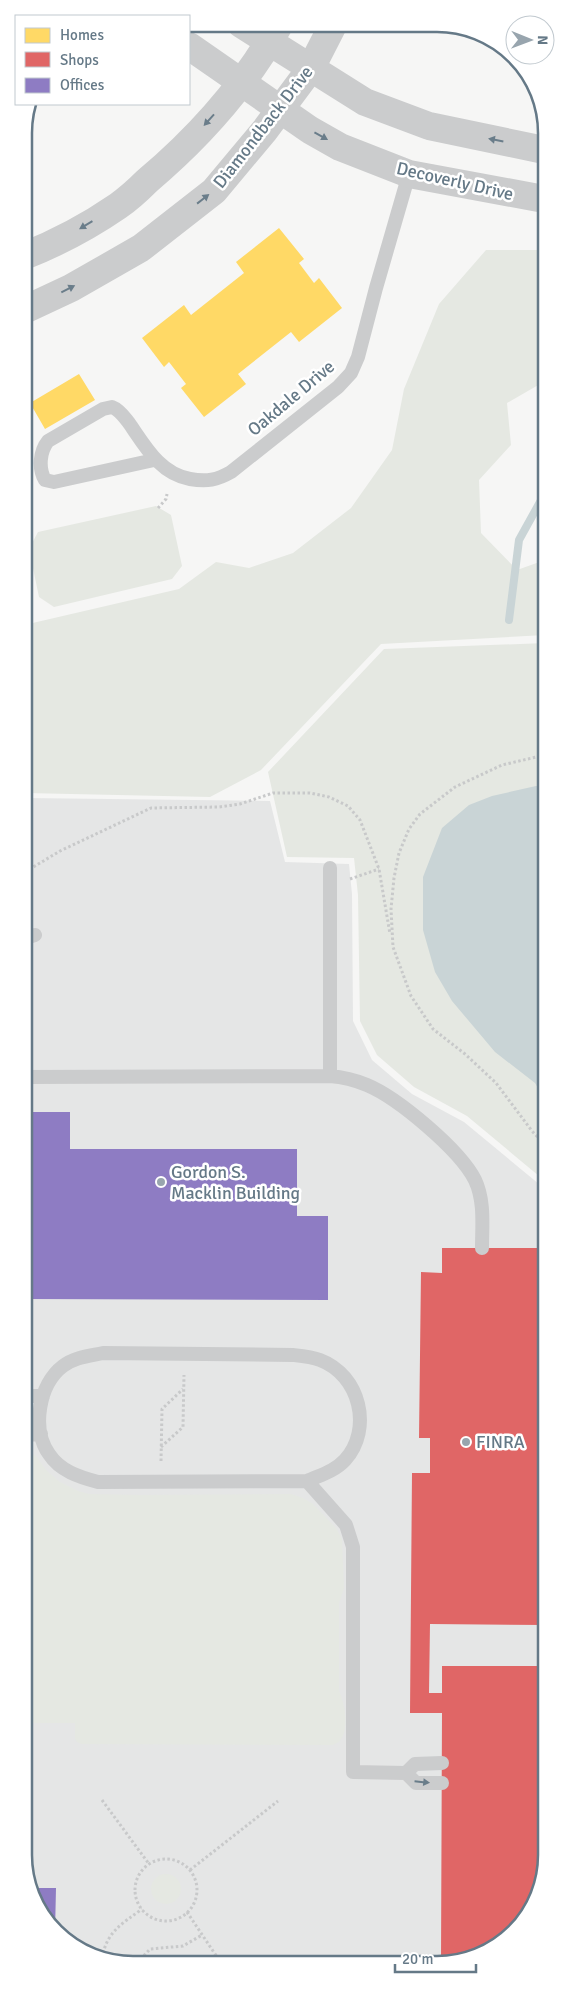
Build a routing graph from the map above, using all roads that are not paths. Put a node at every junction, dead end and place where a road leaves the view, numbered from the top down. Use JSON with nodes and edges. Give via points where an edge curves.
{"nodes":[{"id":1,"x":329,"y":32,"type":"edge"},
{"id":2,"x":274,"y":33,"type":"edge"},
{"id":3,"x":190,"y":47,"type":"edge"},
{"id":4,"x":311,"y":68,"type":"junction"},
{"id":5,"x":240,"y":83,"type":"junction"},
{"id":6,"x":280,"y":109,"type":"junction"},
{"id":7,"x":538,"y":149,"type":"edge"},
{"id":8,"x":410,"y":174,"type":"junction"},
{"id":9,"x":538,"y":199,"type":"edge"},
{"id":10,"x":33,"y":252,"type":"edge"},
{"id":11,"x":33,"y":306,"type":"edge"},
{"id":12,"x":154,"y":460,"type":"junction"},
{"id":13,"x":330,"y":868,"type":"dead end"},
{"id":14,"x":330,"y":1076,"type":"junction"},
{"id":15,"x":32,"y":1077,"type":"edge"},
{"id":16,"x":482,"y":1248,"type":"dead end"},
{"id":17,"x":32,"y":1396,"type":"edge"},
{"id":18,"x":43,"y":1396,"type":"junction"},
{"id":19,"x":32,"y":1434,"type":"edge"},
{"id":20,"x":41,"y":1434,"type":"junction"},
{"id":21,"x":308,"y":1481,"type":"junction"},
{"id":22,"x":442,"y":1763,"type":"dead end"},
{"id":23,"x":406,"y":1773,"type":"junction"},
{"id":24,"x":442,"y":1783,"type":"dead end"}],
"edges":[{"from":1,"to":4,"type":"street","name":"Diamondback Drive"},
{"from":2,"to":4,"type":"street"},
{"from":2,"to":5,"type":"street"},
{"from":3,"to":5,"type":"street","name":"Decoverly Drive"},
{"from":4,"to":6,"type":"street","name":"Diamondback Drive"},
{"from":7,"to":4,"type":"street","one_way":true,"via":[[429,126],[365,102]]},
{"from":5,"to":6,"type":"street","name":"Decoverly Drive"},
{"from":5,"to":10,"type":"street","one_way":true,"via":[[176,156],[119,205],[52,245]]},
{"from":6,"to":8,"type":"street","name":"Decoverly Drive","one_way":true,"via":[[340,147]]},
{"from":11,"to":6,"type":"street","name":"Diamondback Drive","one_way":true,"via":[[141,248],[214,191]]},
{"from":8,"to":9,"type":"street","name":"Decoverly Drive"},
{"from":8,"to":12,"type":"lane","name":"Oakdale Drive","via":[[358,357],[348,376],[231,472],[218,479],[204,482],[185,478]]},
{"from":12,"to":12,"type":"lane","name":"Oakdale Drive","via":[[121,413],[108,407],[48,441],[42,448],[41,471],[45,480],[54,482]]},
{"from":13,"to":14,"type":"lane"},
{"from":14,"to":15,"type":"lane"},
{"from":14,"to":16,"type":"lane","via":[[369,1085],[397,1103],[448,1144],[466,1164],[482,1201]]},
{"from":17,"to":18,"type":"lane"},
{"from":18,"to":20,"type":"lane"},
{"from":18,"to":21,"type":"lane","via":[[63,1366],[78,1358],[103,1353],[307,1357],[320,1360],[348,1382],[360,1411],[360,1428],[354,1446],[344,1460]]},
{"from":19,"to":20,"type":"lane"},
{"from":20,"to":21,"type":"lane","via":[[48,1454],[61,1467],[98,1482]]},
{"from":21,"to":23,"type":"lane","via":[[346,1525],[353,1546],[353,1772]]},
{"from":22,"to":23,"type":"lane","via":[[416,1764]]},
{"from":23,"to":24,"type":"lane","one_way":true,"via":[[416,1782]]}]}
